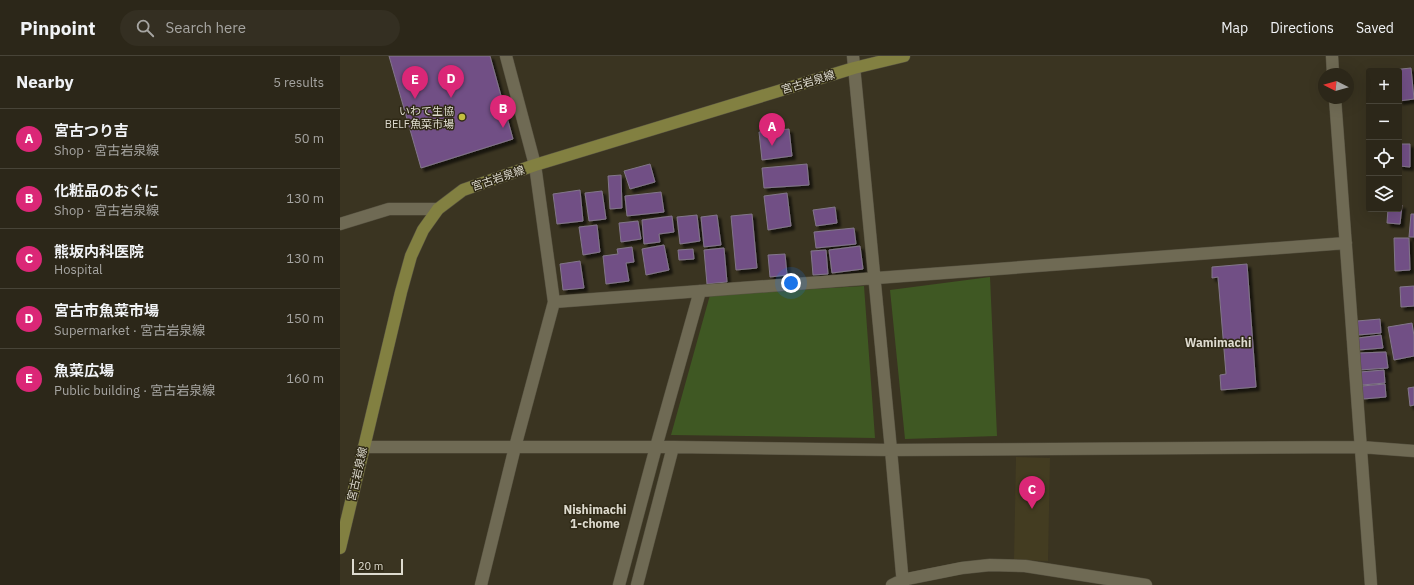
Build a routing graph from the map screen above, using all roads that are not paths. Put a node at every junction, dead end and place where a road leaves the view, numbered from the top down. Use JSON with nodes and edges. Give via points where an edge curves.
{"nodes":[{"id":1,"x":506,"y":56,"type":"edge"},
{"id":2,"x":853,"y":56,"type":"edge"},
{"id":3,"x":904,"y":56,"type":"edge"},
{"id":4,"x":1332,"y":56,"type":"edge"},
{"id":5,"x":854,"y":68,"type":"junction"},
{"id":6,"x":1333,"y":68,"type":"edge"},
{"id":7,"x":1335,"y":104,"type":"edge"},
{"id":8,"x":535,"y":165,"type":"junction"},
{"id":9,"x":438,"y":209,"type":"junction"},
{"id":10,"x":340,"y":224,"type":"edge"},
{"id":11,"x":1346,"y":243,"type":"junction"},
{"id":12,"x":874,"y":278,"type":"junction"},
{"id":13,"x":700,"y":291,"type":"junction"},
{"id":14,"x":554,"y":302,"type":"junction"},
{"id":15,"x":364,"y":447,"type":"junction"},
{"id":16,"x":515,"y":447,"type":"junction"},
{"id":17,"x":656,"y":447,"type":"junction"},
{"id":18,"x":673,"y":447,"type":"junction"},
{"id":19,"x":1360,"y":447,"type":"junction"},
{"id":20,"x":891,"y":450,"type":"junction"},
{"id":21,"x":1414,"y":451,"type":"edge"},
{"id":22,"x":340,"y":548,"type":"edge"},
{"id":23,"x":899,"y":583,"type":"edge"},
{"id":24,"x":481,"y":585,"type":"edge"},
{"id":25,"x":619,"y":585,"type":"edge"},
{"id":26,"x":637,"y":585,"type":"edge"},
{"id":27,"x":1146,"y":585,"type":"edge"},
{"id":28,"x":1370,"y":585,"type":"edge"}],
"edges":[{"from":1,"to":8,"type":"street"},
{"from":2,"to":5,"type":"street"},
{"from":3,"to":5,"type":"main road","name":"宮古岩泉線"},
{"from":4,"to":6,"type":"street"},
{"from":5,"to":8,"type":"main road","name":"宮古岩泉線"},
{"from":5,"to":12,"type":"street"},
{"from":7,"to":11,"type":"street"},
{"from":8,"to":9,"type":"main road","name":"宮古岩泉線","via":[[463,190]]},
{"from":8,"to":14,"type":"street"},
{"from":9,"to":10,"type":"street","via":[[389,209]]},
{"from":9,"to":15,"type":"main road","name":"宮古岩泉線","via":[[423,230],[411,256]]},
{"from":11,"to":12,"type":"street"},
{"from":11,"to":19,"type":"street"},
{"from":12,"to":13,"type":"street"},
{"from":12,"to":20,"type":"street"},
{"from":13,"to":14,"type":"street"},
{"from":13,"to":17,"type":"street"},
{"from":14,"to":16,"type":"street"},
{"from":15,"to":16,"type":"street"},
{"from":15,"to":22,"type":"main road","name":"宮古岩泉線"},
{"from":16,"to":17,"type":"street"},
{"from":16,"to":24,"type":"street"},
{"from":17,"to":18,"type":"street"},
{"from":17,"to":25,"type":"street"},
{"from":18,"to":20,"type":"street"},
{"from":18,"to":26,"type":"street"},
{"from":19,"to":20,"type":"street"},
{"from":19,"to":21,"type":"street"},
{"from":19,"to":28,"type":"street"},
{"from":20,"to":23,"type":"street"},
{"from":23,"to":27,"type":"street","via":[[962,568],[990,565],[1025,566]]}]}
